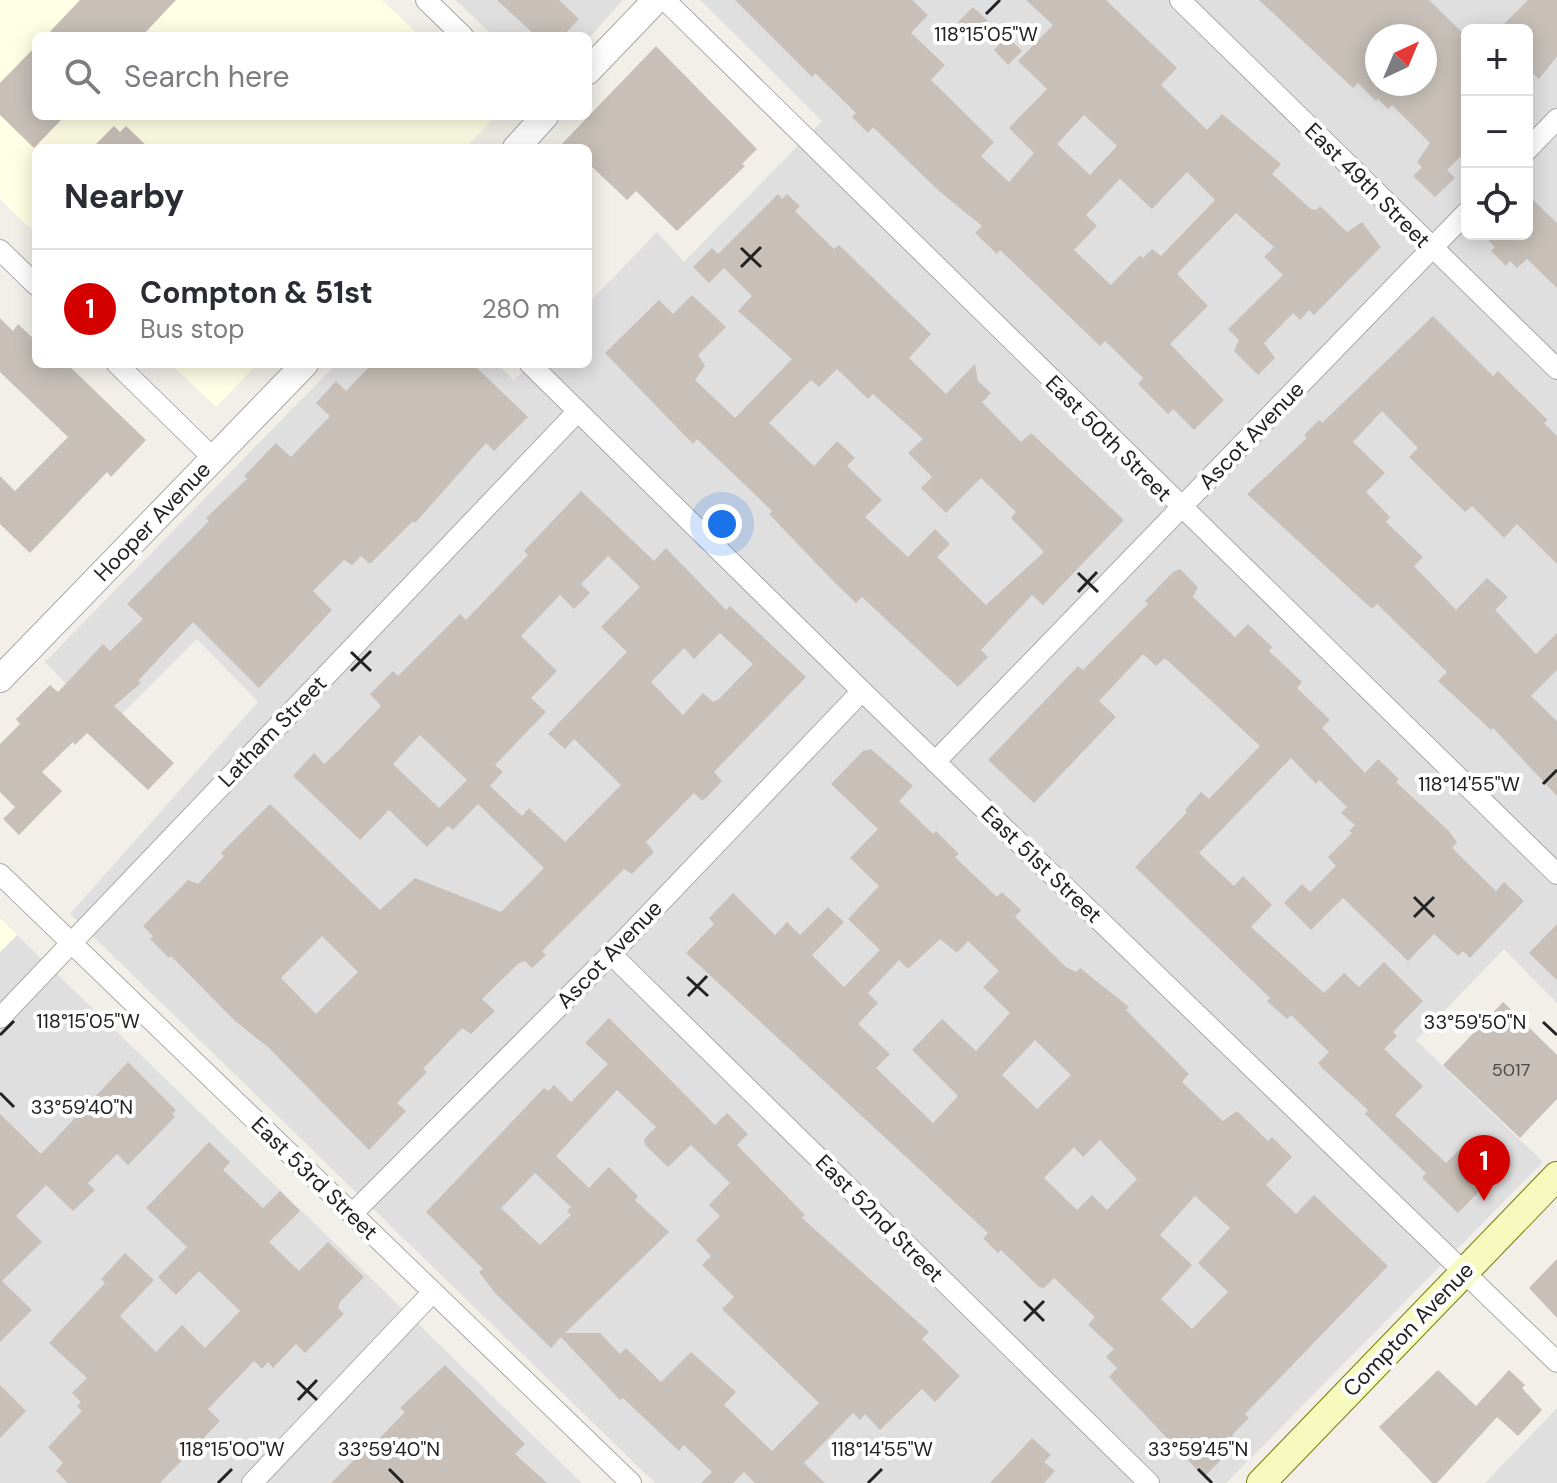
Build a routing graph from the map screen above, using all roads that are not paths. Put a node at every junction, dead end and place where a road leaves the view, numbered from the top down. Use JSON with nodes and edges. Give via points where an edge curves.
{"nodes":[{"id":1,"x":426,"y":0,"type":"edge"},
{"id":2,"x":656,"y":0,"type":"edge"},
{"id":3,"x":665,"y":0,"type":"edge"},
{"id":4,"x":1180,"y":0,"type":"edge"},
{"id":5,"x":459,"y":32,"type":"edge"},
{"id":6,"x":592,"y":67,"type":"edge"},
{"id":7,"x":1557,"y":119,"type":"edge"},
{"id":8,"x":541,"y":120,"type":"edge"},
{"id":9,"x":520,"y":144,"type":"edge"},
{"id":10,"x":1533,"y":144,"type":"edge"},
{"id":11,"x":1461,"y":218,"type":"edge"},
{"id":12,"x":1431,"y":248,"type":"junction"},
{"id":13,"x":0,"y":250,"type":"edge"},
{"id":14,"x":32,"y":281,"type":"edge"},
{"id":15,"x":121,"y":368,"type":"edge"},
{"id":16,"x":301,"y":368,"type":"edge"},
{"id":17,"x":534,"y":368,"type":"edge"},
{"id":18,"x":1557,"y":369,"type":"edge"},
{"id":19,"x":578,"y":411,"type":"junction"},
{"id":20,"x":213,"y":458,"type":"junction"},
{"id":21,"x":1180,"y":508,"type":"junction"},
{"id":22,"x":0,"y":679,"type":"edge"},
{"id":23,"x":862,"y":691,"type":"junction"},
{"id":24,"x":935,"y":762,"type":"junction"},
{"id":25,"x":0,"y":874,"type":"edge"},
{"id":26,"x":1557,"y":874,"type":"edge"},
{"id":27,"x":70,"y":942,"type":"junction"},
{"id":28,"x":611,"y":954,"type":"junction"},
{"id":29,"x":0,"y":1018,"type":"edge"},
{"id":30,"x":1557,"y":1176,"type":"edge"},
{"id":31,"x":352,"y":1214,"type":"junction"},
{"id":32,"x":1464,"y":1271,"type":"junction"},
{"id":33,"x":433,"y":1292,"type":"junction"},
{"id":34,"x":1557,"y":1362,"type":"edge"},
{"id":35,"x":252,"y":1483,"type":"edge"},
{"id":36,"x":631,"y":1483,"type":"edge"},
{"id":37,"x":1149,"y":1483,"type":"edge"},
{"id":38,"x":1261,"y":1483,"type":"edge"}],
"edges":[{"from":1,"to":5,"type":"street"},
{"from":2,"to":6,"type":"street"},
{"from":3,"to":21,"type":"street","name":"East 50th Street"},
{"from":4,"to":12,"type":"street","name":"East 49th Street"},
{"from":7,"to":10,"type":"street"},
{"from":8,"to":9,"type":"street"},
{"from":11,"to":12,"type":"street","name":"Ascot Avenue"},
{"from":12,"to":18,"type":"street","name":"East 49th Street"},
{"from":12,"to":21,"type":"street","name":"Ascot Avenue"},
{"from":13,"to":14,"type":"street"},
{"from":15,"to":20,"type":"street"},
{"from":16,"to":20,"type":"street","name":"Hooper Avenue"},
{"from":17,"to":19,"type":"street","name":"East 51st Street"},
{"from":19,"to":23,"type":"street","name":"East 51st Street"},
{"from":19,"to":27,"type":"street","name":"Latham Street"},
{"from":20,"to":22,"type":"street","name":"Hooper Avenue"},
{"from":21,"to":24,"type":"street","name":"Ascot Avenue"},
{"from":21,"to":26,"type":"street","name":"East 50th Street"},
{"from":23,"to":24,"type":"street","name":"East 51st Street"},
{"from":23,"to":28,"type":"street","name":"Ascot Avenue"},
{"from":24,"to":32,"type":"street","name":"East 51st Street"},
{"from":25,"to":27,"type":"street","name":"East 53rd Street"},
{"from":27,"to":29,"type":"street","name":"Latham Street"},
{"from":27,"to":31,"type":"street","name":"East 53rd Street"},
{"from":28,"to":31,"type":"street","name":"Ascot Avenue"},
{"from":28,"to":37,"type":"street","name":"East 52nd Street"},
{"from":30,"to":32,"type":"main road","name":"Compton Avenue"},
{"from":31,"to":33,"type":"street","name":"East 53rd Street"},
{"from":32,"to":34,"type":"street","name":"East 51st Street"},
{"from":32,"to":38,"type":"main road","name":"Compton Avenue"},
{"from":33,"to":35,"type":"street"},
{"from":33,"to":36,"type":"street","name":"East 53rd Street"}]}
